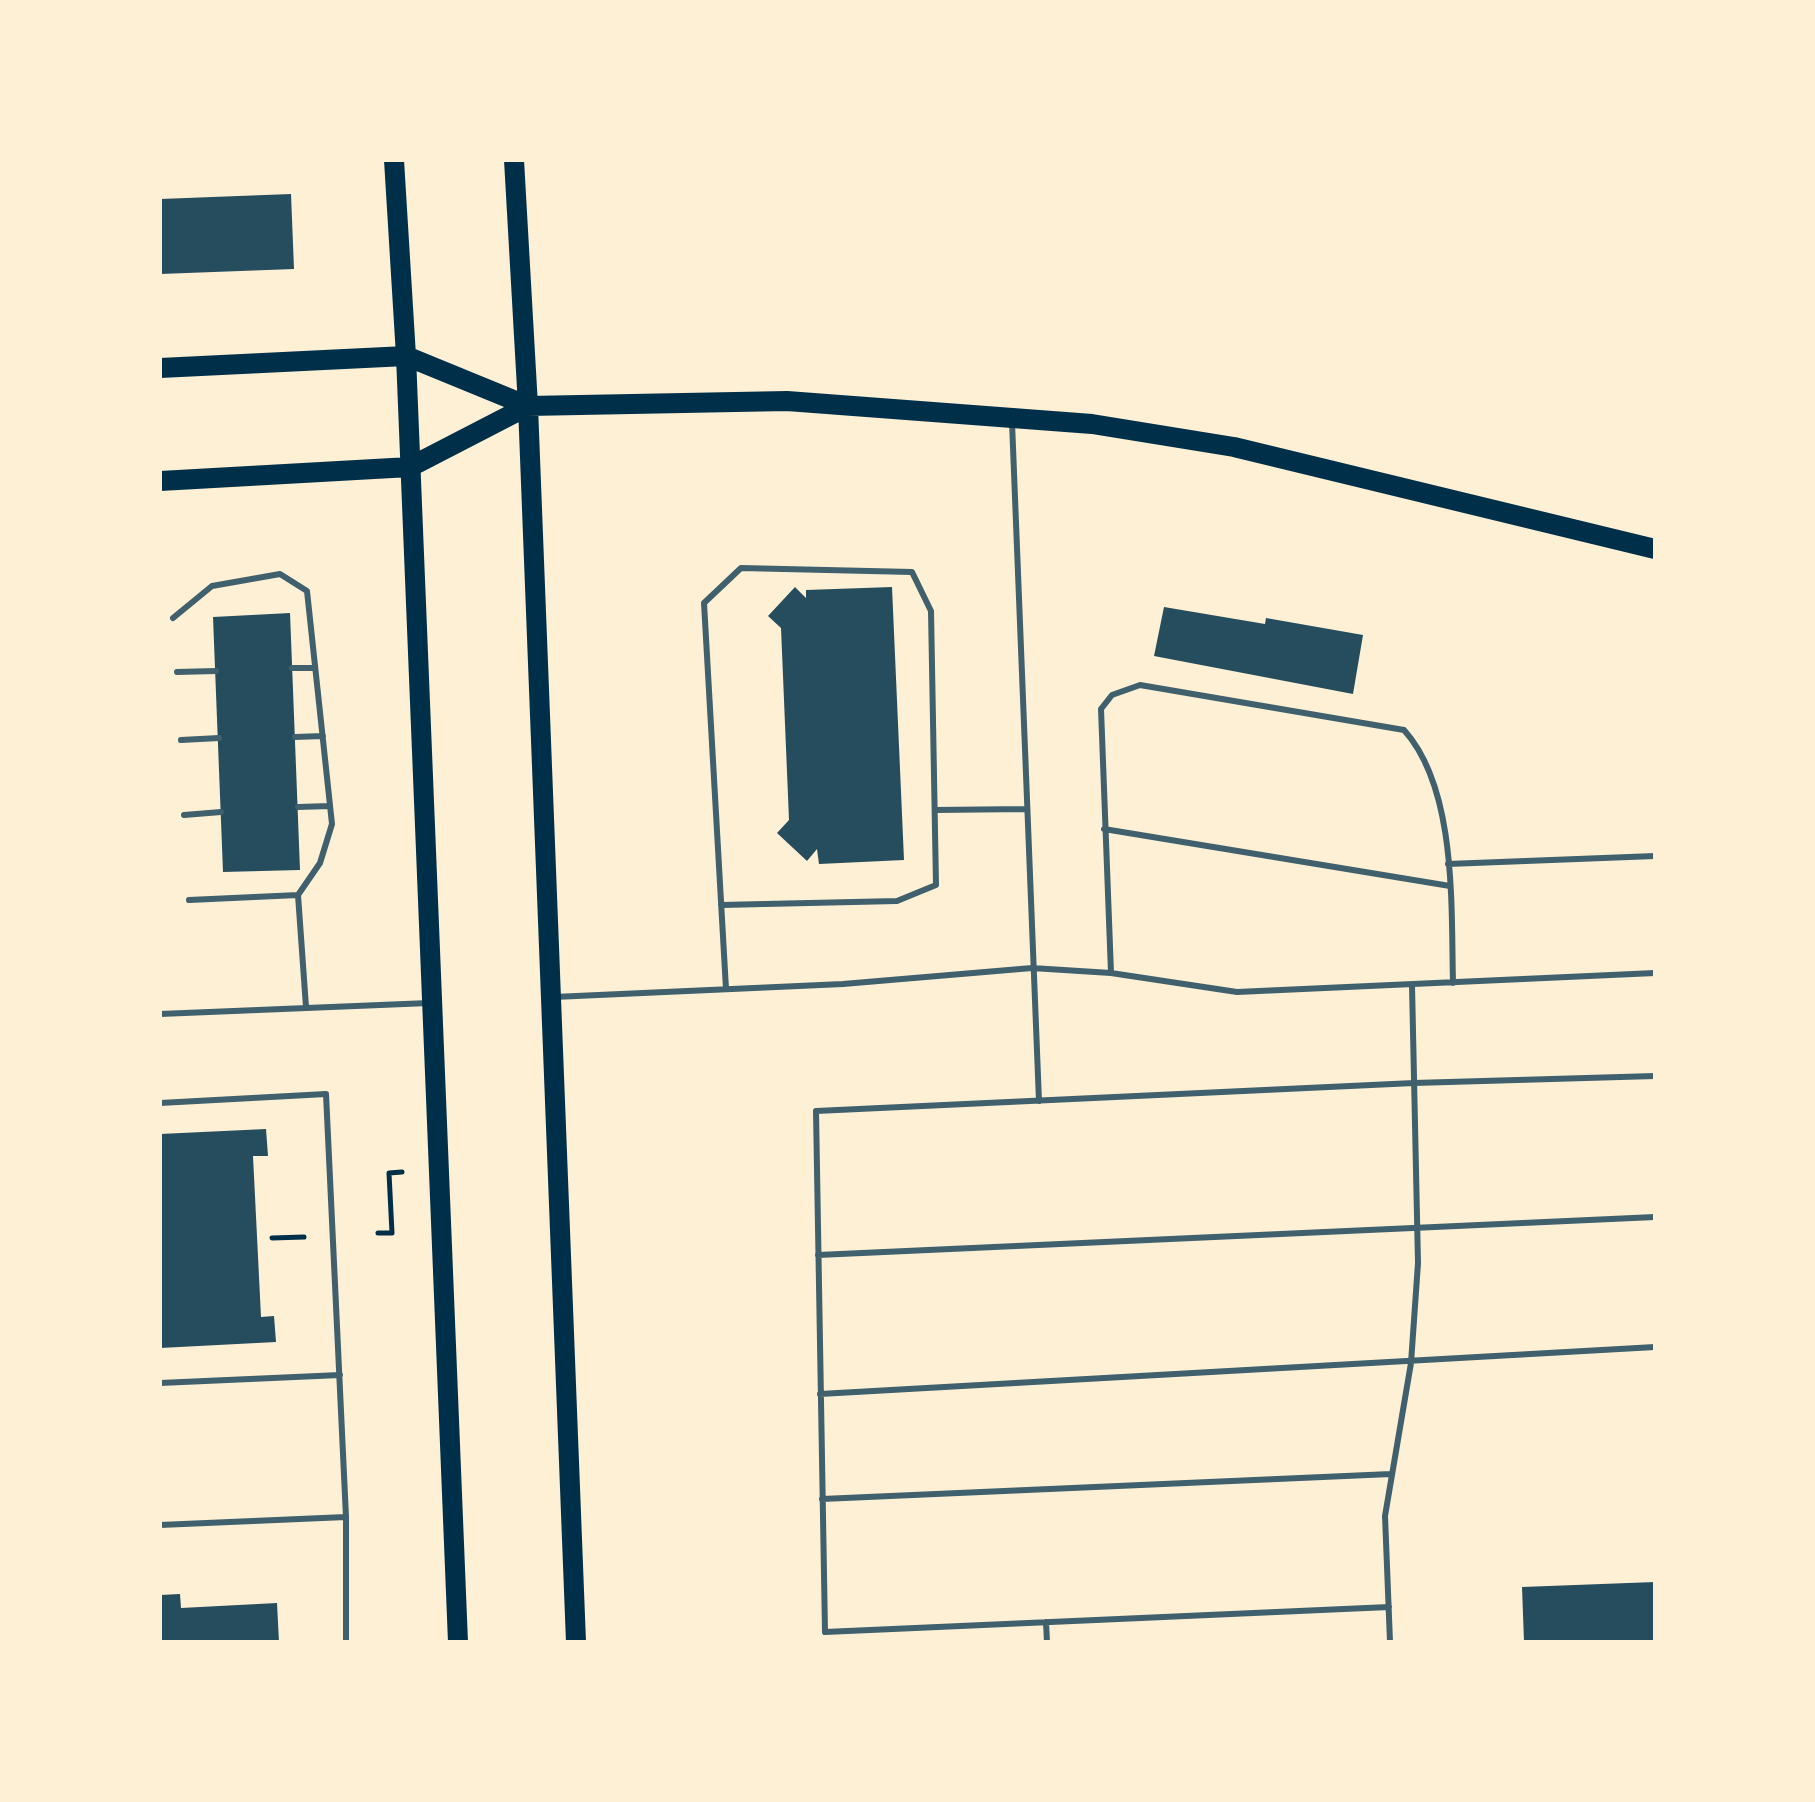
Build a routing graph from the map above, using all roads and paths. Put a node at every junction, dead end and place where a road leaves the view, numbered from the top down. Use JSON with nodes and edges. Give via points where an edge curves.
{"nodes":[{"id":1,"x":394,"y":160,"type":"edge"},
{"id":2,"x":514,"y":160,"type":"edge"},
{"id":3,"x":406,"y":356,"type":"junction"},
{"id":4,"x":160,"y":368,"type":"edge"},
{"id":5,"x":528,"y":406,"type":"junction"},
{"id":6,"x":1012,"y":418,"type":"junction"},
{"id":7,"x":410,"y":467,"type":"junction"},
{"id":8,"x":160,"y":481,"type":"edge"},
{"id":9,"x":1655,"y":549,"type":"edge"},
{"id":10,"x":173,"y":618,"type":"dead end"},
{"id":11,"x":292,"y":668,"type":"dead end"},
{"id":12,"x":315,"y":668,"type":"junction"},
{"id":13,"x":216,"y":671,"type":"dead end"},
{"id":14,"x":177,"y":672,"type":"dead end"},
{"id":15,"x":323,"y":736,"type":"junction"},
{"id":16,"x":295,"y":737,"type":"dead end"},
{"id":17,"x":219,"y":738,"type":"dead end"},
{"id":18,"x":181,"y":740,"type":"dead end"},
{"id":19,"x":330,"y":806,"type":"junction"},
{"id":20,"x":298,"y":807,"type":"dead end"},
{"id":21,"x":1026,"y":809,"type":"junction"},
{"id":22,"x":935,"y":810,"type":"junction"},
{"id":23,"x":221,"y":812,"type":"dead end"},
{"id":24,"x":184,"y":815,"type":"dead end"},
{"id":25,"x":1104,"y":829,"type":"junction"},
{"id":26,"x":1655,"y":856,"type":"edge"},
{"id":27,"x":1448,"y":864,"type":"junction"},
{"id":28,"x":1450,"y":886,"type":"junction"},
{"id":29,"x":298,"y":895,"type":"junction"},
{"id":30,"x":189,"y":900,"type":"dead end"},
{"id":31,"x":721,"y":905,"type":"junction"},
{"id":32,"x":1032,"y":968,"type":"junction"},
{"id":33,"x":1111,"y":973,"type":"junction"},
{"id":34,"x":1655,"y":973,"type":"edge"},
{"id":35,"x":1453,"y":983,"type":"junction"},
{"id":36,"x":1412,"y":985,"type":"junction"},
{"id":37,"x":726,"y":989,"type":"junction"},
{"id":38,"x":550,"y":997,"type":"junction"},
{"id":39,"x":432,"y":1002,"type":"junction"},
{"id":40,"x":306,"y":1007,"type":"junction"},
{"id":41,"x":160,"y":1014,"type":"edge"},
{"id":42,"x":1655,"y":1076,"type":"edge"},
{"id":43,"x":1414,"y":1083,"type":"junction"},
{"id":44,"x":1039,"y":1101,"type":"junction"},
{"id":45,"x":160,"y":1103,"type":"edge"},
{"id":46,"x":402,"y":1172,"type":"dead end"},
{"id":47,"x":1655,"y":1217,"type":"edge"},
{"id":48,"x":1417,"y":1227,"type":"junction"},
{"id":49,"x":378,"y":1233,"type":"dead end"},
{"id":50,"x":304,"y":1237,"type":"dead end"},
{"id":51,"x":272,"y":1238,"type":"dead end"},
{"id":52,"x":818,"y":1255,"type":"junction"},
{"id":53,"x":1655,"y":1347,"type":"edge"},
{"id":54,"x":1411,"y":1363,"type":"junction"},
{"id":55,"x":340,"y":1375,"type":"junction"},
{"id":56,"x":160,"y":1383,"type":"edge"},
{"id":57,"x":820,"y":1394,"type":"junction"},
{"id":58,"x":1391,"y":1474,"type":"junction"},
{"id":59,"x":822,"y":1499,"type":"junction"},
{"id":60,"x":346,"y":1517,"type":"junction"},
{"id":61,"x":160,"y":1525,"type":"edge"},
{"id":62,"x":1389,"y":1607,"type":"junction"},
{"id":63,"x":1046,"y":1622,"type":"junction"},
{"id":64,"x":346,"y":1642,"type":"edge"},
{"id":65,"x":458,"y":1642,"type":"edge"},
{"id":66,"x":576,"y":1642,"type":"edge"},
{"id":67,"x":1047,"y":1642,"type":"edge"},
{"id":68,"x":1390,"y":1642,"type":"edge"}],
"edges":[{"from":1,"to":3,"type":"main road"},
{"from":2,"to":5,"type":"main road"},
{"from":3,"to":4,"type":"main road"},
{"from":3,"to":5,"type":"main road"},
{"from":3,"to":7,"type":"main road"},
{"from":5,"to":6,"type":"main road","via":[[787,401]]},
{"from":5,"to":7,"type":"main road"},
{"from":5,"to":38,"type":"main road"},
{"from":6,"to":9,"type":"main road","via":[[1092,424],[1234,447]]},
{"from":6,"to":21,"type":"lane"},
{"from":7,"to":8,"type":"main road"},
{"from":7,"to":39,"type":"main road"},
{"from":10,"to":12,"type":"lane","via":[[212,586],[280,574],[307,591]]},
{"from":11,"to":12,"type":"lane"},
{"from":12,"to":15,"type":"lane"},
{"from":13,"to":14,"type":"lane"},
{"from":15,"to":16,"type":"lane"},
{"from":15,"to":19,"type":"lane"},
{"from":17,"to":18,"type":"lane"},
{"from":19,"to":20,"type":"lane"},
{"from":19,"to":29,"type":"lane","via":[[332,824],[320,863]]},
{"from":21,"to":22,"type":"lane"},
{"from":21,"to":32,"type":"lane"},
{"from":22,"to":31,"type":"lane","via":[[936,885],[897,901]]},
{"from":22,"to":31,"type":"lane","via":[[931,611],[912,572],[741,568],[704,603]]},
{"from":23,"to":24,"type":"lane"},
{"from":25,"to":27,"type":"lane","via":[[1101,709],[1112,695],[1140,685],[1404,730],[1422,750]]},
{"from":25,"to":28,"type":"lane"},
{"from":25,"to":33,"type":"lane"},
{"from":26,"to":27,"type":"lane"},
{"from":27,"to":28,"type":"lane"},
{"from":28,"to":35,"type":"lane"},
{"from":29,"to":30,"type":"lane"},
{"from":29,"to":40,"type":"lane"},
{"from":31,"to":37,"type":"lane"},
{"from":32,"to":33,"type":"lane"},
{"from":32,"to":37,"type":"lane"},
{"from":32,"to":44,"type":"lane"},
{"from":33,"to":36,"type":"lane","via":[[1237,992]]},
{"from":34,"to":35,"type":"lane"},
{"from":35,"to":36,"type":"lane"},
{"from":36,"to":43,"type":"lane"},
{"from":37,"to":38,"type":"lane"},
{"from":38,"to":66,"type":"main road"},
{"from":39,"to":40,"type":"lane"},
{"from":39,"to":65,"type":"main road"},
{"from":40,"to":41,"type":"lane"},
{"from":42,"to":43,"type":"lane"},
{"from":43,"to":44,"type":"lane"},
{"from":43,"to":48,"type":"lane"},
{"from":44,"to":52,"type":"lane","via":[[816,1111]]},
{"from":45,"to":55,"type":"lane","via":[[326,1094]]},
{"from":46,"to":49,"type":"path","via":[[389,1173],[392,1233]]},
{"from":47,"to":48,"type":"lane"},
{"from":48,"to":52,"type":"lane"},
{"from":48,"to":54,"type":"lane"},
{"from":50,"to":51,"type":"path"},
{"from":52,"to":57,"type":"lane"},
{"from":53,"to":54,"type":"lane"},
{"from":54,"to":57,"type":"lane"},
{"from":54,"to":58,"type":"lane"},
{"from":55,"to":56,"type":"lane"},
{"from":55,"to":60,"type":"lane"},
{"from":57,"to":59,"type":"lane"},
{"from":58,"to":59,"type":"lane"},
{"from":58,"to":62,"type":"lane","via":[[1385,1516]]},
{"from":59,"to":63,"type":"lane","via":[[825,1632]]},
{"from":60,"to":61,"type":"lane"},
{"from":60,"to":64,"type":"lane"},
{"from":62,"to":63,"type":"lane"},
{"from":62,"to":68,"type":"lane"},
{"from":63,"to":67,"type":"lane"}]}
